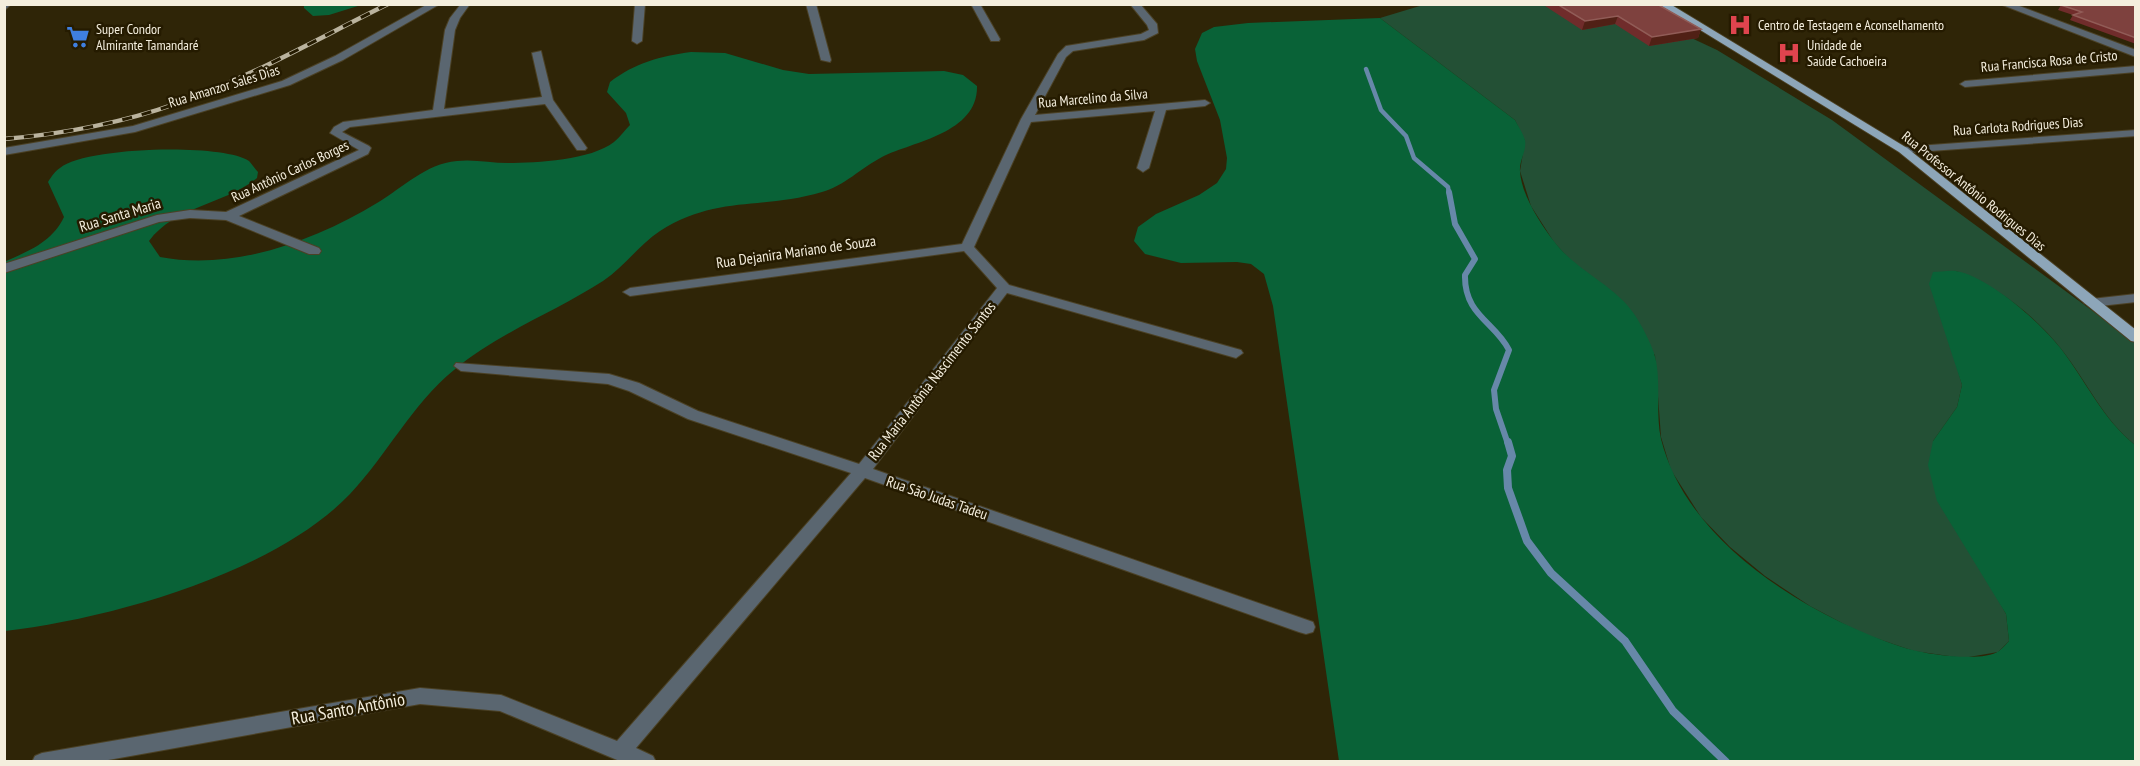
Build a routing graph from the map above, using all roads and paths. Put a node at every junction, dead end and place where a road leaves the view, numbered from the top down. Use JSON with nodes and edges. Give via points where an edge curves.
{"nodes":[{"id":1,"x":436,"y":4,"type":"edge"},
{"id":2,"x":466,"y":4,"type":"edge"},
{"id":3,"x":640,"y":4,"type":"edge"},
{"id":4,"x":811,"y":4,"type":"edge"},
{"id":5,"x":975,"y":4,"type":"edge"},
{"id":6,"x":1134,"y":4,"type":"edge"},
{"id":7,"x":1662,"y":4,"type":"edge"},
{"id":8,"x":2004,"y":4,"type":"edge"},
{"id":9,"x":995,"y":39,"type":"dead end"},
{"id":10,"x":637,"y":41,"type":"dead end"},
{"id":11,"x":537,"y":53,"type":"dead end"},
{"id":12,"x":2136,"y":54,"type":"edge"},
{"id":13,"x":826,"y":60,"type":"dead end"},
{"id":14,"x":2136,"y":69,"type":"edge"},
{"id":15,"x":1965,"y":84,"type":"dead end"},
{"id":16,"x":548,"y":100,"type":"junction"},
{"id":17,"x":1205,"y":103,"type":"dead end"},
{"id":18,"x":1162,"y":106,"type":"junction"},
{"id":19,"x":438,"y":113,"type":"junction"},
{"id":20,"x":1026,"y":119,"type":"junction"},
{"id":21,"x":2136,"y":132,"type":"edge"},
{"id":22,"x":581,"y":148,"type":"dead end"},
{"id":23,"x":1903,"y":150,"type":"junction"},
{"id":24,"x":4,"y":152,"type":"edge"},
{"id":25,"x":1143,"y":168,"type":"dead end"},
{"id":26,"x":228,"y":216,"type":"junction"},
{"id":27,"x":967,"y":247,"type":"junction"},
{"id":28,"x":314,"y":251,"type":"dead end"},
{"id":29,"x":5,"y":264,"type":"edge"},
{"id":30,"x":1004,"y":288,"type":"junction"},
{"id":31,"x":630,"y":292,"type":"dead end"},
{"id":32,"x":2136,"y":298,"type":"edge"},
{"id":33,"x":2091,"y":303,"type":"junction"},
{"id":34,"x":2136,"y":338,"type":"edge"},
{"id":35,"x":1236,"y":353,"type":"dead end"},
{"id":36,"x":461,"y":366,"type":"dead end"},
{"id":37,"x":862,"y":471,"type":"junction"},
{"id":38,"x":1306,"y":627,"type":"dead end"},
{"id":39,"x":621,"y":751,"type":"junction"},
{"id":40,"x":42,"y":762,"type":"edge"},
{"id":41,"x":646,"y":762,"type":"edge"}],
"edges":[{"from":1,"to":24,"type":"street","name":"Rua Amanzor Sales Dias","via":[[286,83],[135,129]]},
{"from":2,"to":19,"type":"street","via":[[450,30]]},
{"from":3,"to":10,"type":"street"},
{"from":4,"to":13,"type":"street"},
{"from":5,"to":9,"type":"street"},
{"from":6,"to":20,"type":"street","via":[[1154,31],[1070,48]]},
{"from":7,"to":23,"type":"main road","name":"Rua Professor Antônio Rodrigues Dias"},
{"from":8,"to":12,"type":"street"},
{"from":11,"to":16,"type":"street"},
{"from":14,"to":15,"type":"street","name":"Rua Francisca Rosa de Cristo"},
{"from":16,"to":19,"type":"street","name":"Rua Antônio Carlos Borges"},
{"from":16,"to":22,"type":"street"},
{"from":17,"to":18,"type":"street","name":"Rua Marcelino da Silva"},
{"from":18,"to":20,"type":"street","name":"Rua Marcelino da Silva"},
{"from":18,"to":25,"type":"street","name":"Rua Marcelino da Silva"},
{"from":19,"to":26,"type":"street","name":"Rua Antônio Carlos Borges","via":[[346,124],[336,133],[365,148],[364,152]]},
{"from":20,"to":27,"type":"street"},
{"from":21,"to":23,"type":"street","name":"Rua Carlota Rodrigues Dias"},
{"from":23,"to":33,"type":"main road","name":"Rua Professor Antônio Rodrigues Dias"},
{"from":26,"to":28,"type":"street","name":"Rua Santa Maria"},
{"from":26,"to":29,"type":"street","name":"Rua Santa Maria","via":[[190,214],[158,219]]},
{"from":27,"to":30,"type":"street","name":"Rua Maria Antônia Nascimento Santos"},
{"from":27,"to":31,"type":"street","name":"Rua Dejanira Mariano de Souza"},
{"from":30,"to":35,"type":"street"},
{"from":30,"to":37,"type":"street","name":"Rua Maria Antônia Nascimento Santos"},
{"from":32,"to":33,"type":"street"},
{"from":33,"to":34,"type":"main road","name":"Rua Professor Antônio Rodrigues Dias"},
{"from":36,"to":37,"type":"street","name":"Rua São Judas Tadeu","via":[[609,379],[693,415]]},
{"from":37,"to":38,"type":"street","name":"Rua São Judas Tadeu"},
{"from":37,"to":39,"type":"street","name":"Rua Maria Antônia Nascimento Santos"},
{"from":39,"to":40,"type":"street","name":"Rua Santo Antônio","via":[[501,703],[420,696]]},
{"from":39,"to":41,"type":"street","name":"Rua Santo Antônio"}]}
